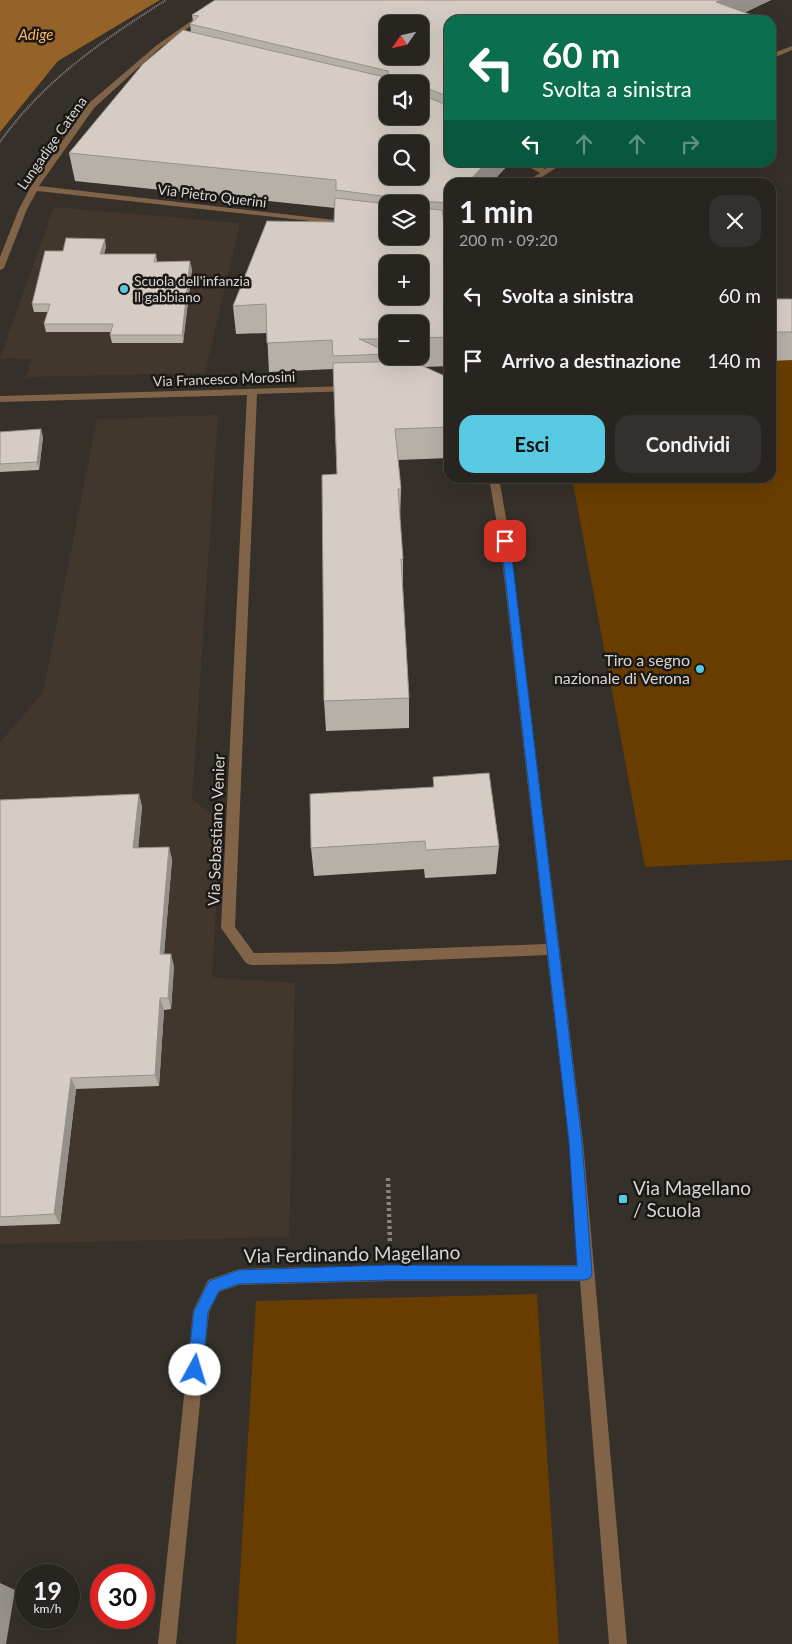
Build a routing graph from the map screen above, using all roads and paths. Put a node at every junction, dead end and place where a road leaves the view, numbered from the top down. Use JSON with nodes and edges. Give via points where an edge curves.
{"nodes":[{"id":1,"x":166,"y":0,"type":"edge"},
{"id":2,"x":225,"y":0,"type":"edge"},
{"id":3,"x":158,"y":46,"type":"junction"},
{"id":4,"x":168,"y":48,"type":"edge"},
{"id":5,"x":792,"y":48,"type":"edge"},
{"id":6,"x":776,"y":55,"type":"edge"},
{"id":7,"x":0,"y":142,"type":"edge"},
{"id":8,"x":534,"y":167,"type":"edge"},
{"id":9,"x":553,"y":167,"type":"edge"},
{"id":10,"x":544,"y":172,"type":"junction"},
{"id":11,"x":536,"y":178,"type":"edge"},
{"id":12,"x":34,"y":188,"type":"junction"},
{"id":13,"x":358,"y":225,"type":"edge"},
{"id":14,"x":429,"y":233,"type":"edge"},
{"id":15,"x":444,"y":234,"type":"edge"},
{"id":16,"x":0,"y":268,"type":"edge"},
{"id":17,"x":360,"y":388,"type":"edge"},
{"id":18,"x":252,"y":392,"type":"junction"},
{"id":19,"x":0,"y":399,"type":"edge"},
{"id":20,"x":495,"y":483,"type":"edge"},
{"id":21,"x":554,"y":949,"type":"junction"},
{"id":22,"x":388,"y":1178,"type":"dead end"},
{"id":23,"x":390,"y":1273,"type":"junction"},
{"id":24,"x":585,"y":1273,"type":"junction"},
{"id":25,"x":167,"y":1644,"type":"edge"},
{"id":26,"x":618,"y":1644,"type":"edge"}],
"edges":[{"from":1,"to":7,"type":"path","via":[[111,36],[41,92]]},
{"from":2,"to":3,"type":"street","name":"Lungadige Catena"},
{"from":3,"to":4,"type":"street"},
{"from":3,"to":12,"type":"street","name":"Lungadige Catena","via":[[91,106]]},
{"from":5,"to":6,"type":"street"},
{"from":8,"to":10,"type":"street"},
{"from":9,"to":10,"type":"street"},
{"from":10,"to":11,"type":"street"},
{"from":12,"to":13,"type":"street","name":"Via Pietro Querini"},
{"from":12,"to":16,"type":"street","name":"Lungadige Catena"},
{"from":14,"to":15,"type":"street"},
{"from":17,"to":18,"type":"street","name":"Via Francesco Morosini"},
{"from":18,"to":19,"type":"street","name":"Via Francesco Morosini"},
{"from":18,"to":21,"type":"street","name":"Via Sebastiano Venier","via":[[228,928],[251,959]]},
{"from":20,"to":21,"type":"street","via":[[505,541]]},
{"from":21,"to":24,"type":"street","via":[[576,1142]]},
{"from":22,"to":23,"type":"path"},
{"from":23,"to":24,"type":"street","name":"Via Ferdinando Magellano"},
{"from":23,"to":25,"type":"street","name":"Via Ferdinando Magellano","via":[[239,1277],[214,1286],[201,1311]]},
{"from":24,"to":26,"type":"street"}]}
